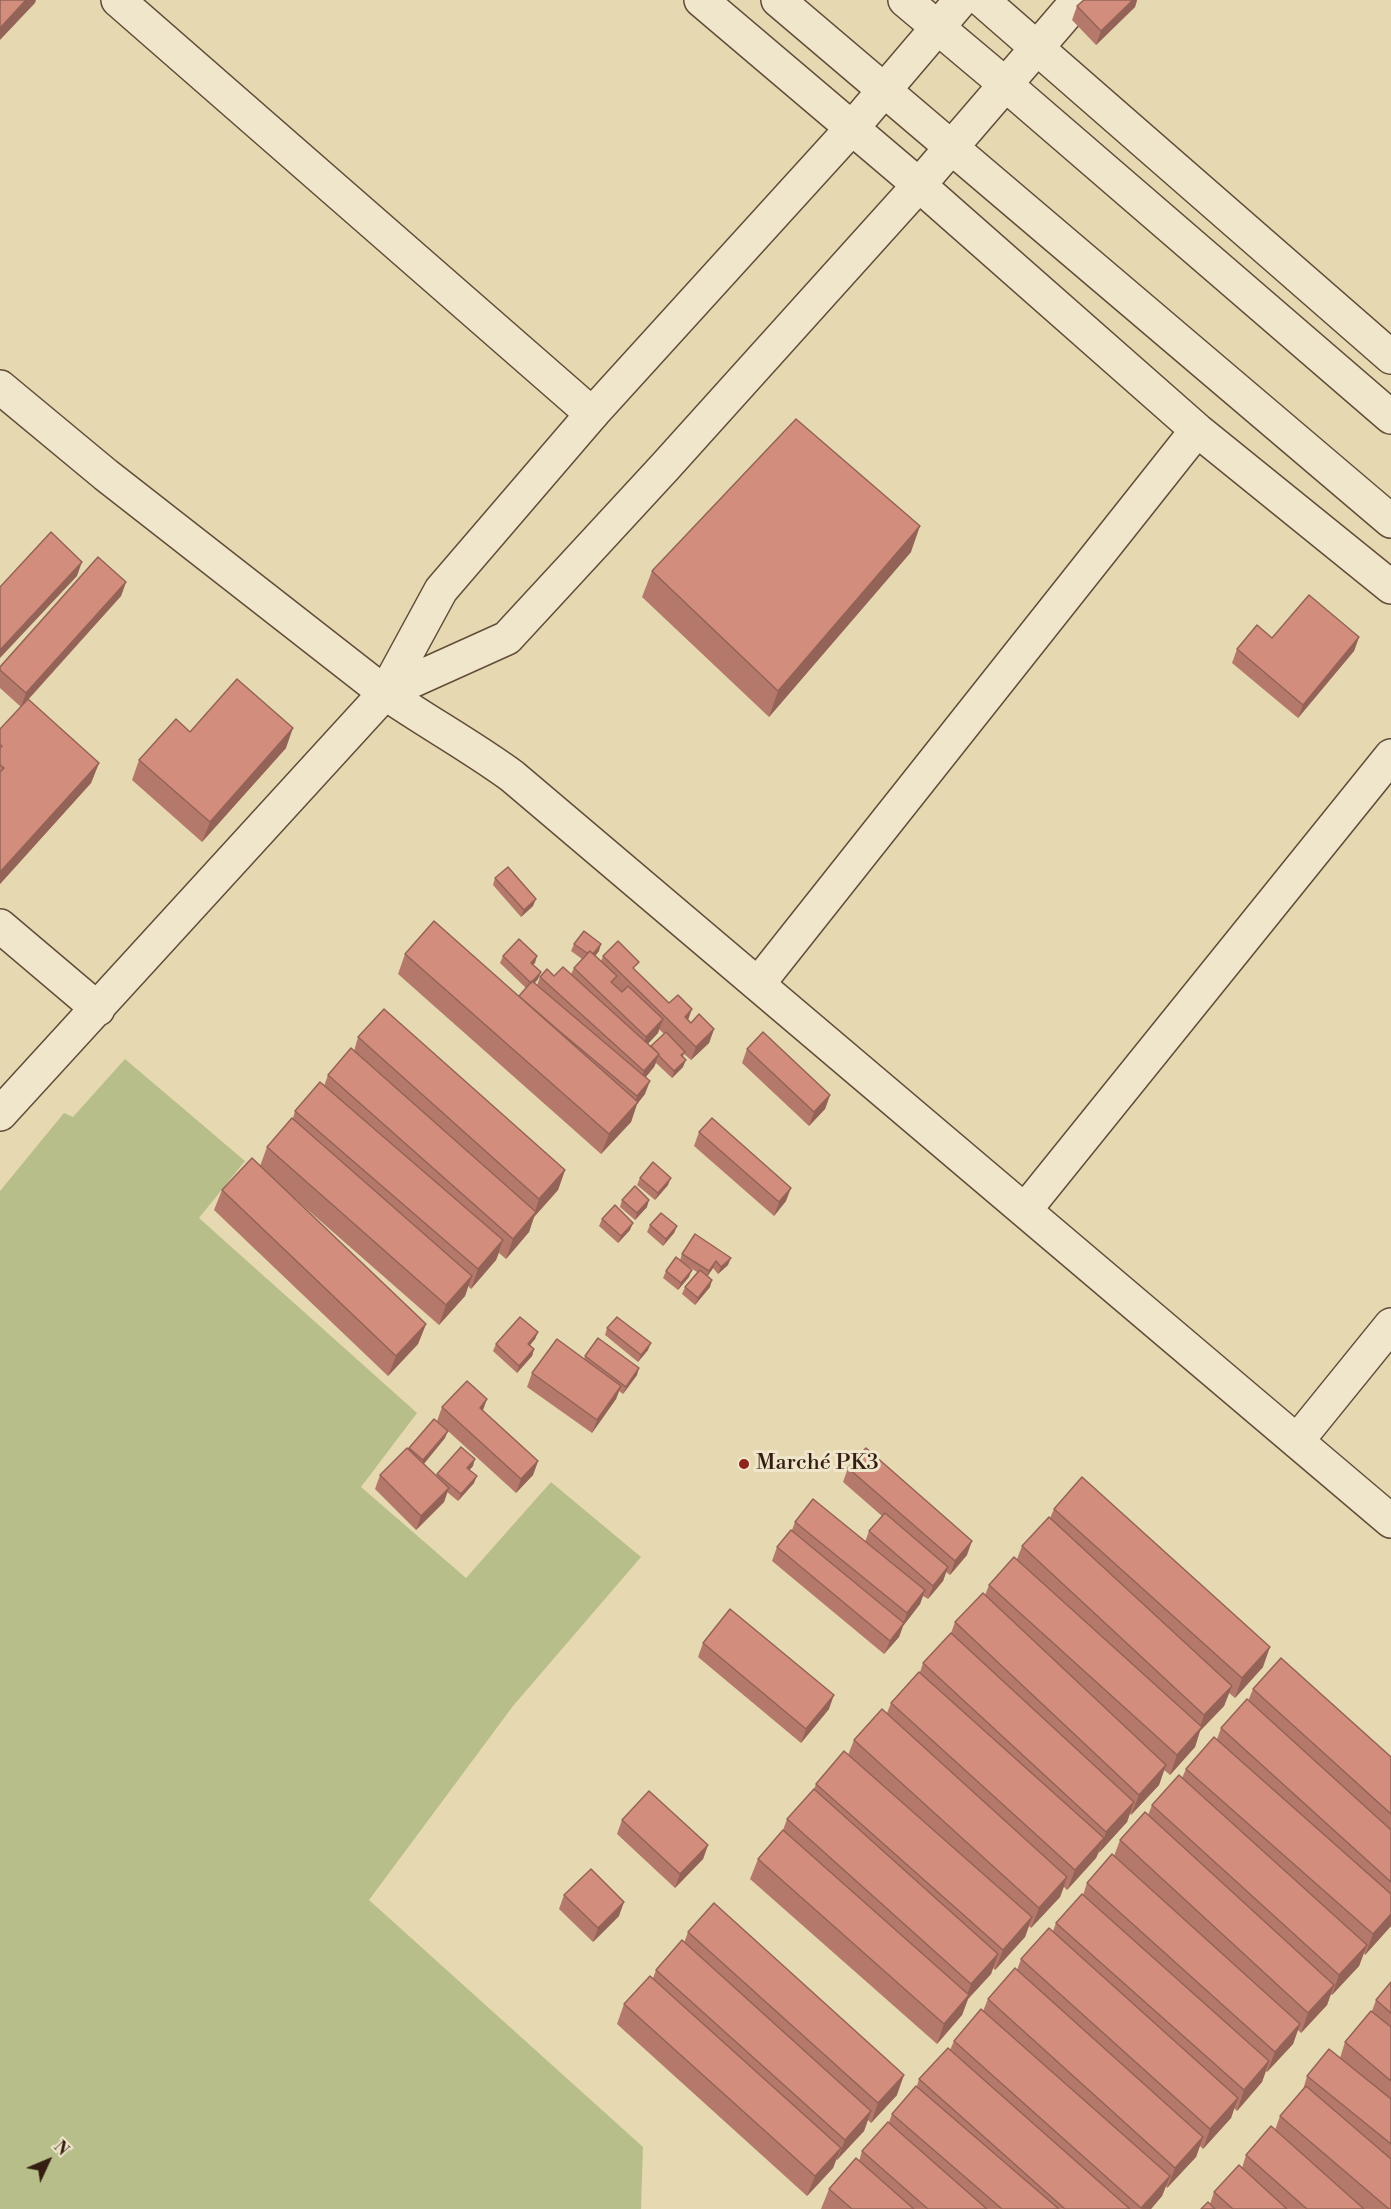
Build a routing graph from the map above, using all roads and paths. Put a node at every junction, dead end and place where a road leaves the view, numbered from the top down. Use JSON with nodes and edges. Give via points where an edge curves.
{"nodes":[{"id":1,"x":118,"y":0,"type":"edge"},
{"id":2,"x":701,"y":0,"type":"edge"},
{"id":3,"x":778,"y":0,"type":"edge"},
{"id":4,"x":905,"y":0,"type":"edge"},
{"id":5,"x":961,"y":0,"type":"edge"},
{"id":6,"x":982,"y":0,"type":"edge"},
{"id":7,"x":1078,"y":0,"type":"edge"},
{"id":8,"x":937,"y":27,"type":"junction"},
{"id":9,"x":1038,"y":47,"type":"junction"},
{"id":10,"x":1005,"y":84,"type":"junction"},
{"id":11,"x":883,"y":89,"type":"junction"},
{"id":12,"x":852,"y":128,"type":"junction"},
{"id":13,"x":951,"y":147,"type":"junction"},
{"id":14,"x":919,"y":185,"type":"junction"},
{"id":15,"x":1391,"y":357,"type":"edge"},
{"id":16,"x":0,"y":387,"type":"edge"},
{"id":17,"x":592,"y":414,"type":"junction"},
{"id":18,"x":1391,"y":417,"type":"edge"},
{"id":19,"x":1197,"y":430,"type":"junction"},
{"id":20,"x":1391,"y":521,"type":"edge"},
{"id":21,"x":1391,"y":587,"type":"edge"},
{"id":22,"x":385,"y":693,"type":"junction"},
{"id":23,"x":1391,"y":756,"type":"edge"},
{"id":24,"x":0,"y":927,"type":"edge"},
{"id":25,"x":758,"y":984,"type":"junction"},
{"id":26,"x":98,"y":1008,"type":"junction"},
{"id":27,"x":0,"y":1114,"type":"edge"},
{"id":28,"x":1024,"y":1210,"type":"junction"},
{"id":29,"x":1391,"y":1325,"type":"edge"},
{"id":30,"x":1297,"y":1441,"type":"junction"},
{"id":31,"x":1391,"y":1521,"type":"edge"}],
"edges":[{"from":1,"to":17,"type":"street"},
{"from":2,"to":12,"type":"street"},
{"from":3,"to":11,"type":"street"},
{"from":4,"to":8,"type":"street"},
{"from":5,"to":8,"type":"street"},
{"from":6,"to":9,"type":"street"},
{"from":7,"to":9,"type":"street"},
{"from":8,"to":10,"type":"street"},
{"from":8,"to":11,"type":"street"},
{"from":9,"to":10,"type":"street"},
{"from":9,"to":15,"type":"street"},
{"from":10,"to":13,"type":"street"},
{"from":10,"to":18,"type":"street"},
{"from":11,"to":12,"type":"street"},
{"from":11,"to":13,"type":"street"},
{"from":12,"to":14,"type":"street"},
{"from":12,"to":17,"type":"street"},
{"from":13,"to":14,"type":"street"},
{"from":13,"to":20,"type":"street"},
{"from":14,"to":19,"type":"street"},
{"from":14,"to":22,"type":"street","via":[[507,638]]},
{"from":16,"to":22,"type":"street"},
{"from":17,"to":22,"type":"street","via":[[441,590]]},
{"from":19,"to":21,"type":"street"},
{"from":19,"to":25,"type":"street"},
{"from":22,"to":25,"type":"street","via":[[475,748],[512,776]]},
{"from":22,"to":26,"type":"street"},
{"from":23,"to":28,"type":"street"},
{"from":24,"to":26,"type":"street"},
{"from":25,"to":28,"type":"street"},
{"from":26,"to":27,"type":"street"},
{"from":28,"to":30,"type":"street"},
{"from":29,"to":30,"type":"street"},
{"from":30,"to":31,"type":"street"}]}
